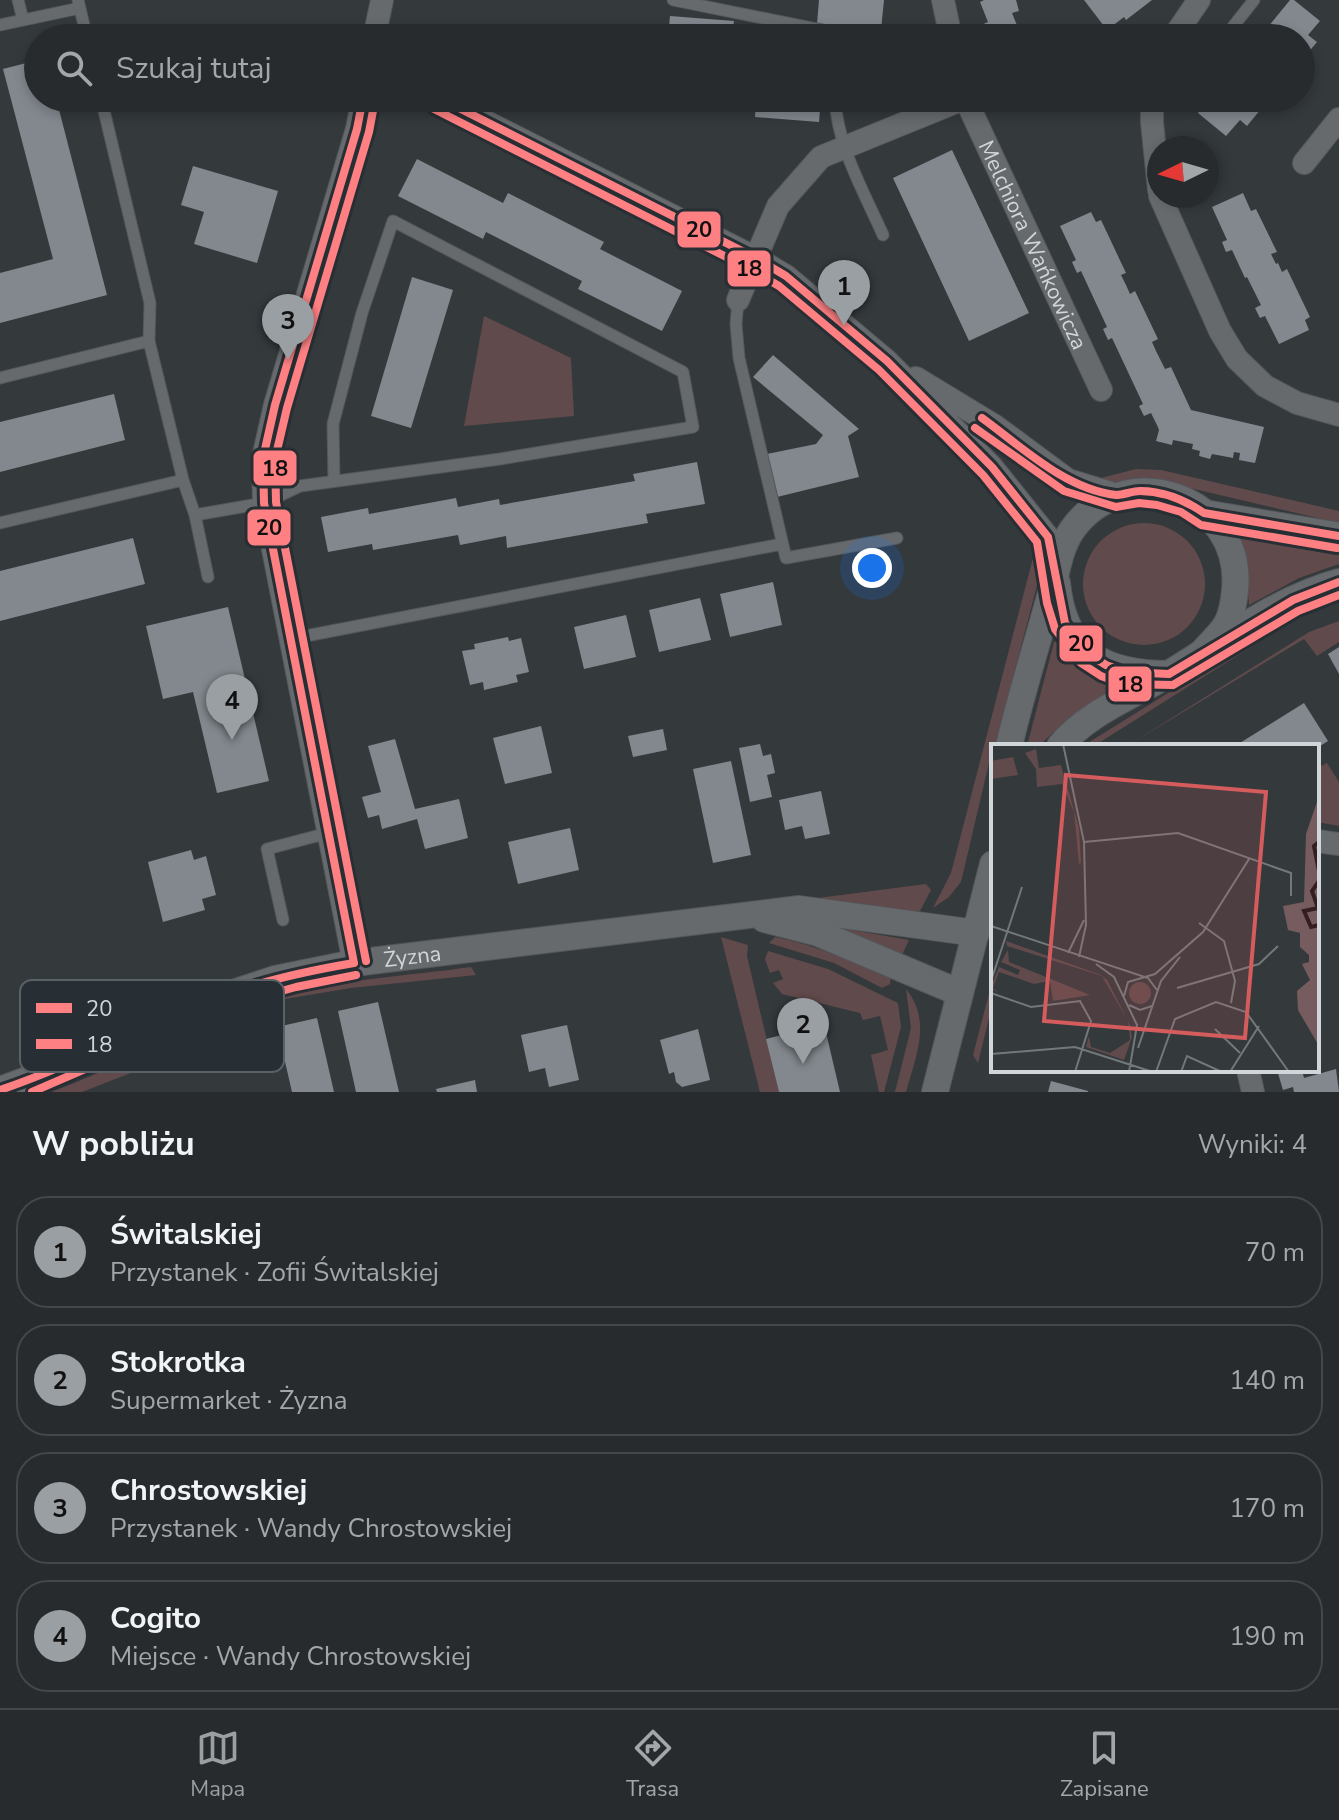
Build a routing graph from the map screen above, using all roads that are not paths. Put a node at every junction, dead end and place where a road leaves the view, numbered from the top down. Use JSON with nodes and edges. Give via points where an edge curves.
{"nodes":[{"id":1,"x":18,"y":0,"type":"edge"},
{"id":2,"x":382,"y":0,"type":"edge"},
{"id":3,"x":673,"y":0,"type":"edge"},
{"id":4,"x":943,"y":0,"type":"edge"},
{"id":5,"x":1199,"y":0,"type":"edge"},
{"id":6,"x":1254,"y":0,"type":"edge"},
{"id":7,"x":79,"y":4,"type":"edge"},
{"id":8,"x":23,"y":20,"type":"junction"},
{"id":9,"x":84,"y":24,"type":"edge"},
{"id":10,"x":377,"y":24,"type":"edge"},
{"id":11,"x":792,"y":24,"type":"edge"},
{"id":12,"x":948,"y":24,"type":"edge"},
{"id":13,"x":1183,"y":24,"type":"edge"},
{"id":14,"x":1235,"y":24,"type":"edge"},
{"id":15,"x":0,"y":25,"type":"edge"},
{"id":16,"x":104,"y":112,"type":"edge"},
{"id":17,"x":360,"y":112,"type":"edge"},
{"id":18,"x":467,"y":112,"type":"edge"},
{"id":19,"x":836,"y":112,"type":"edge"},
{"id":20,"x":930,"y":112,"type":"edge"},
{"id":21,"x":972,"y":112,"type":"edge"},
{"id":22,"x":1152,"y":112,"type":"edge"},
{"id":23,"x":1339,"y":119,"type":"edge"},
{"id":24,"x":1152,"y":136,"type":"edge"},
{"id":25,"x":844,"y":146,"type":"junction"},
{"id":26,"x":1304,"y":163,"type":"dead end"},
{"id":27,"x":1166,"y":208,"type":"edge"},
{"id":28,"x":883,"y":235,"type":"dead end"},
{"id":29,"x":756,"y":258,"type":"junction"},
{"id":30,"x":738,"y":300,"type":"joint"},
{"id":31,"x":149,"y":341,"type":"junction"},
{"id":32,"x":887,"y":361,"type":"junction"},
{"id":33,"x":0,"y":378,"type":"edge"},
{"id":34,"x":1101,"y":390,"type":"dead end"},
{"id":35,"x":1339,"y":415,"type":"edge"},
{"id":36,"x":183,"y":480,"type":"junction"},
{"id":37,"x":334,"y":481,"type":"junction"},
{"id":38,"x":1117,"y":495,"type":"junction"},
{"id":39,"x":264,"y":503,"type":"junction"},
{"id":40,"x":1204,"y":513,"type":"junction"},
{"id":41,"x":195,"y":515,"type":"junction"},
{"id":42,"x":0,"y":523,"type":"edge"},
{"id":43,"x":1339,"y":536,"type":"edge"},
{"id":44,"x":897,"y":538,"type":"dead end"},
{"id":45,"x":782,"y":544,"type":"junction"},
{"id":46,"x":1056,"y":576,"type":"junction"},
{"id":47,"x":208,"y":577,"type":"dead end"},
{"id":48,"x":1339,"y":582,"type":"edge"},
{"id":49,"x":290,"y":639,"type":"junction"},
{"id":50,"x":1202,"y":653,"type":"junction"},
{"id":51,"x":1169,"y":674,"type":"junction"},
{"id":52,"x":1010,"y":744,"type":"edge"},
{"id":53,"x":1062,"y":744,"type":"edge"},
{"id":54,"x":328,"y":833,"type":"junction"},
{"id":55,"x":1319,"y":841,"type":"edge"},
{"id":56,"x":1339,"y":844,"type":"edge"},
{"id":57,"x":991,"y":872,"type":"edge"},
{"id":58,"x":749,"y":915,"type":"junction"},
{"id":59,"x":283,"y":920,"type":"dead end"},
{"id":60,"x":976,"y":933,"type":"junction"},
{"id":61,"x":354,"y":963,"type":"junction"},
{"id":62,"x":272,"y":980,"type":"edge"},
{"id":63,"x":960,"y":993,"type":"junction"},
{"id":64,"x":49,"y":1072,"type":"edge"},
{"id":65,"x":1248,"y":1072,"type":"edge"},
{"id":66,"x":0,"y":1090,"type":"edge"},
{"id":67,"x":935,"y":1092,"type":"edge"},
{"id":68,"x":1253,"y":1092,"type":"edge"}],
"edges":[{"from":1,"to":8,"type":"lane"},
{"from":2,"to":10,"type":"street"},
{"from":3,"to":11,"type":"lane"},
{"from":4,"to":12,"type":"street"},
{"from":5,"to":13,"type":"street"},
{"from":6,"to":14,"type":"lane"},
{"from":7,"to":8,"type":"lane"},
{"from":7,"to":9,"type":"lane"},
{"from":8,"to":15,"type":"lane"},
{"from":16,"to":31,"type":"lane","via":[[150,303]]},
{"from":17,"to":39,"type":"street","via":[[275,405],[263,458]]},
{"from":18,"to":29,"type":"street"},
{"from":19,"to":25,"type":"lane"},
{"from":20,"to":25,"type":"street","name":"Melchiora Wańkowicza"},
{"from":21,"to":34,"type":"street","name":"Melchiora Wańkowicza"},
{"from":22,"to":24,"type":"street"},
{"from":23,"to":26,"type":"street"},
{"from":25,"to":28,"type":"lane"},
{"from":25,"to":29,"type":"street","name":"Melchiora Wańkowicza","via":[[821,157],[778,206]]},
{"from":27,"to":35,"type":"street","via":[[1237,359],[1265,386],[1297,403]]},
{"from":29,"to":30,"type":"street","name":"Melchiora Wańkowicza"},
{"from":29,"to":32,"type":"street","via":[[786,276]]},
{"from":30,"to":45,"type":"lane","via":[[739,358]]},
{"from":31,"to":33,"type":"lane"},
{"from":31,"to":36,"type":"lane"},
{"from":32,"to":38,"type":"street","via":[[995,426],[1068,480]]},
{"from":32,"to":46,"type":"street","via":[[1034,517],[1048,537]]},
{"from":36,"to":41,"type":"lane"},
{"from":36,"to":42,"type":"lane"},
{"from":37,"to":37,"type":"lane","via":[[693,427],[683,372],[393,221],[333,424]]},
{"from":37,"to":39,"type":"lane","via":[[300,486]]},
{"from":38,"to":40,"type":"street","via":[[1159,493]]},
{"from":38,"to":46,"type":"street","via":[[1081,518],[1061,551]]},
{"from":39,"to":41,"type":"lane"},
{"from":39,"to":49,"type":"street"},
{"from":40,"to":43,"type":"street"},
{"from":40,"to":50,"type":"street","via":[[1228,540],[1236,580],[1226,625]]},
{"from":41,"to":47,"type":"lane"},
{"from":44,"to":45,"type":"lane","via":[[786,558]]},
{"from":45,"to":49,"type":"lane"},
{"from":46,"to":51,"type":"street","via":[[1065,623],[1090,655],[1125,672]]},
{"from":46,"to":52,"type":"street"},
{"from":48,"to":50,"type":"street","via":[[1293,600]]},
{"from":49,"to":54,"type":"street"},
{"from":50,"to":51,"type":"street"},
{"from":51,"to":53,"type":"street","via":[[1084,724]]},
{"from":54,"to":59,"type":"lane","via":[[267,849]]},
{"from":54,"to":61,"type":"street"},
{"from":55,"to":56,"type":"street"},
{"from":57,"to":60,"type":"street"},
{"from":58,"to":60,"type":"street","name":"Żyzna","via":[[811,910]]},
{"from":58,"to":61,"type":"street","name":"Żyzna"},
{"from":58,"to":63,"type":"street","name":"Żyzna","via":[[818,933]]},
{"from":60,"to":63,"type":"street"},
{"from":61,"to":62,"type":"street","name":"Żyzna"},
{"from":63,"to":67,"type":"street"},
{"from":64,"to":66,"type":"street","name":"Żyzna"},
{"from":65,"to":68,"type":"street"}]}
